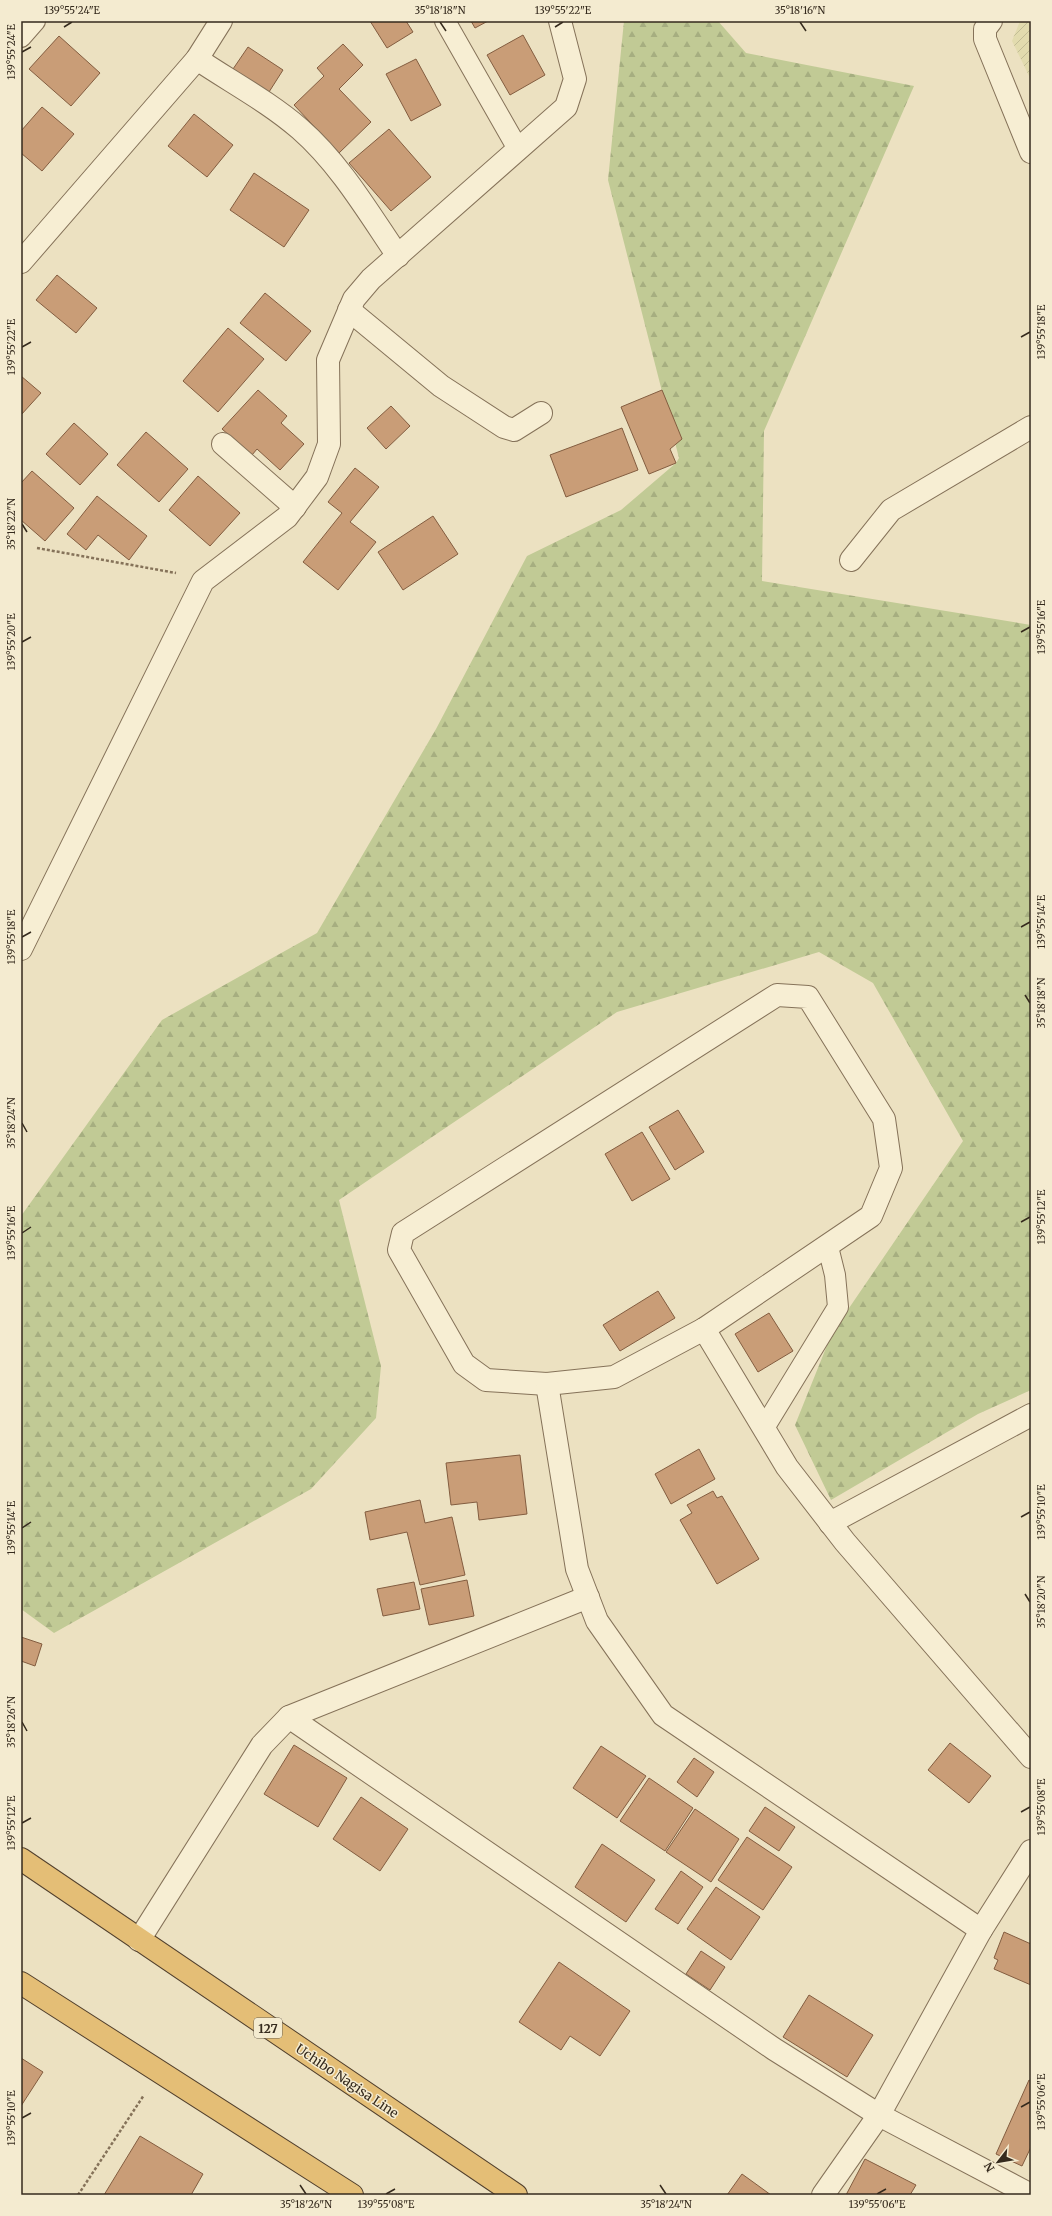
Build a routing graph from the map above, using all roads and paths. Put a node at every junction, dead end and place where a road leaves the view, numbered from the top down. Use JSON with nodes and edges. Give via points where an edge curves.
{"nodes":[{"id":1,"x":35,"y":21,"type":"edge"},
{"id":2,"x":221,"y":21,"type":"edge"},
{"id":3,"x":444,"y":21,"type":"edge"},
{"id":4,"x":560,"y":21,"type":"edge"},
{"id":5,"x":991,"y":21,"type":"edge"},
{"id":6,"x":21,"y":37,"type":"edge"},
{"id":7,"x":197,"y":60,"type":"junction"},
{"id":8,"x":518,"y":149,"type":"junction"},
{"id":9,"x":1031,"y":152,"type":"edge"},
{"id":10,"x":398,"y":256,"type":"junction"},
{"id":11,"x":21,"y":262,"type":"edge"},
{"id":12,"x":349,"y":310,"type":"junction"},
{"id":13,"x":541,"y":413,"type":"dead end"},
{"id":14,"x":1031,"y":427,"type":"edge"},
{"id":15,"x":224,"y":444,"type":"dead end"},
{"id":16,"x":295,"y":507,"type":"junction"},
{"id":17,"x":37,"y":548,"type":"dead end"},
{"id":18,"x":851,"y":560,"type":"dead end"},
{"id":19,"x":203,"y":581,"type":"junction"},
{"id":20,"x":21,"y":949,"type":"edge"},
{"id":21,"x":828,"y":1247,"type":"junction"},
{"id":22,"x":704,"y":1329,"type":"junction"},
{"id":23,"x":547,"y":1384,"type":"junction"},
{"id":24,"x":1031,"y":1415,"type":"edge"},
{"id":25,"x":764,"y":1428,"type":"junction"},
{"id":26,"x":830,"y":1522,"type":"junction"},
{"id":27,"x":588,"y":1596,"type":"junction"},
{"id":28,"x":289,"y":1717,"type":"junction"},
{"id":29,"x":1031,"y":1757,"type":"edge"},
{"id":30,"x":1031,"y":1852,"type":"edge"},
{"id":31,"x":21,"y":1859,"type":"edge"},
{"id":32,"x":981,"y":1930,"type":"junction"},
{"id":33,"x":139,"y":1940,"type":"junction"},
{"id":34,"x":21,"y":1983,"type":"edge"},
{"id":35,"x":145,"y":2094,"type":"dead end"},
{"id":36,"x":879,"y":2115,"type":"junction"},
{"id":37,"x":78,"y":2195,"type":"edge"},
{"id":38,"x":352,"y":2195,"type":"edge"},
{"id":39,"x":516,"y":2195,"type":"edge"},
{"id":40,"x":823,"y":2195,"type":"edge"},
{"id":41,"x":1031,"y":2195,"type":"edge"}],
"edges":[{"from":1,"to":6,"type":"lane"},
{"from":2,"to":7,"type":"street"},
{"from":3,"to":8,"type":"lane"},
{"from":4,"to":8,"type":"street","via":[[575,79],[566,107]]},
{"from":5,"to":9,"type":"street","via":[[985,28],[985,39]]},
{"from":7,"to":10,"type":"street","via":[[300,129],[334,165]]},
{"from":7,"to":11,"type":"street"},
{"from":8,"to":10,"type":"street"},
{"from":10,"to":12,"type":"street","via":[[371,279],[354,299]]},
{"from":12,"to":13,"type":"street","via":[[441,386],[504,427],[514,430]]},
{"from":12,"to":16,"type":"street","via":[[328,360],[329,444],[317,477]]},
{"from":14,"to":18,"type":"street","via":[[891,510]]},
{"from":15,"to":16,"type":"street"},
{"from":16,"to":19,"type":"street"},
{"from":17,"to":19,"type":"path","via":[[161,569]]},
{"from":19,"to":20,"type":"street"},
{"from":21,"to":22,"type":"street"},
{"from":21,"to":23,"type":"street","via":[[871,1216],[891,1168],[884,1119],[808,997],[777,995],[403,1233],[399,1250],[464,1364],[486,1380]]},
{"from":21,"to":25,"type":"lane","via":[[835,1275],[838,1307]]},
{"from":22,"to":23,"type":"street","via":[[614,1377]]},
{"from":22,"to":25,"type":"street"},
{"from":23,"to":27,"type":"street","via":[[577,1569]]},
{"from":24,"to":26,"type":"street"},
{"from":25,"to":26,"type":"street","via":[[787,1467]]},
{"from":26,"to":29,"type":"street"},
{"from":27,"to":28,"type":"street"},
{"from":27,"to":32,"type":"street","via":[[597,1622],[663,1715]]},
{"from":28,"to":33,"type":"street","via":[[262,1745]]},
{"from":28,"to":36,"type":"street","via":[[774,2049]]},
{"from":30,"to":32,"type":"street"},
{"from":31,"to":33,"type":"highway","name":"Uchibo Nagisa Line","number":"127"},
{"from":32,"to":36,"type":"street"},
{"from":33,"to":39,"type":"highway","name":"Uchibo Nagisa Line","number":"127"},
{"from":34,"to":38,"type":"highway"},
{"from":35,"to":37,"type":"path"},
{"from":36,"to":40,"type":"street"},
{"from":36,"to":41,"type":"street"}]}
